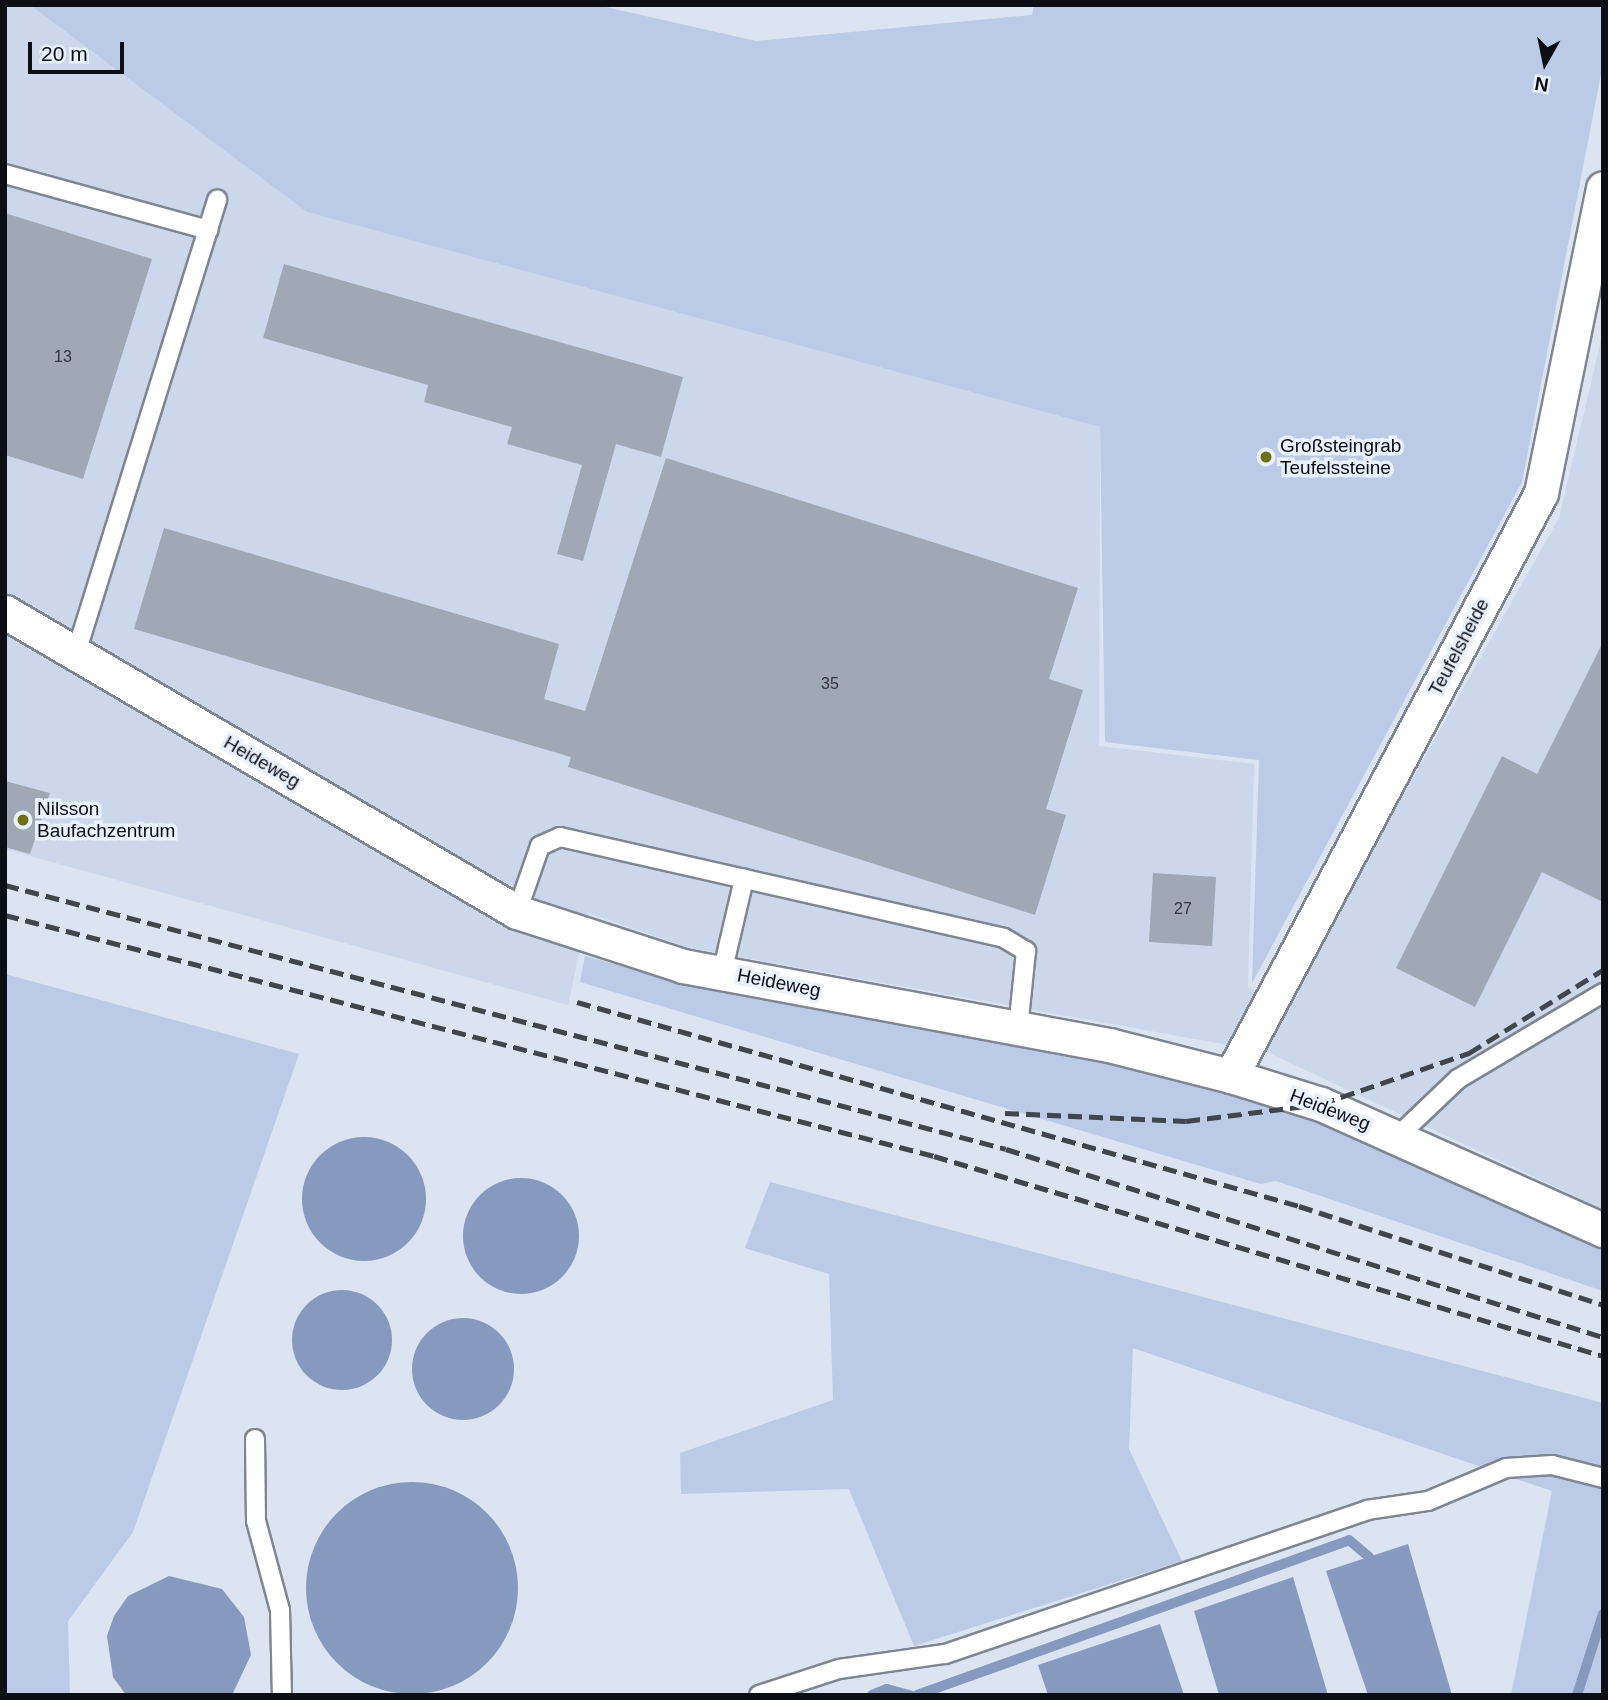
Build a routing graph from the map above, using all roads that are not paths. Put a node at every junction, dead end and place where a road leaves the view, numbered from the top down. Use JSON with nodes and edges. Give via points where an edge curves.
{"nodes":[{"id":1,"x":5,"y":174,"type":"edge"},
{"id":2,"x":1603,"y":188,"type":"edge"},
{"id":3,"x":217,"y":199,"type":"dead end"},
{"id":4,"x":208,"y":230,"type":"junction"},
{"id":5,"x":5,"y":612,"type":"edge"},
{"id":6,"x":76,"y":653,"type":"junction"},
{"id":7,"x":744,"y":879,"type":"junction"},
{"id":8,"x":517,"y":912,"type":"junction"},
{"id":9,"x":722,"y":973,"type":"junction"},
{"id":10,"x":1603,"y":993,"type":"edge"},
{"id":11,"x":1018,"y":1028,"type":"junction"},
{"id":12,"x":1231,"y":1076,"type":"junction"},
{"id":13,"x":1397,"y":1137,"type":"junction"},
{"id":14,"x":1603,"y":1230,"type":"edge"},
{"id":15,"x":255,"y":1439,"type":"dead end"},
{"id":16,"x":1600,"y":1477,"type":"edge"},
{"id":17,"x":282,"y":1695,"type":"edge"},
{"id":18,"x":759,"y":1695,"type":"edge"}],
"edges":[{"from":1,"to":4,"type":"lane"},
{"from":2,"to":12,"type":"street","name":"Teufelsheide","via":[[1541,493]]},
{"from":3,"to":4,"type":"lane"},
{"from":4,"to":6,"type":"lane"},
{"from":5,"to":6,"type":"street","name":"Heideweg"},
{"from":6,"to":8,"type":"street","name":"Heideweg"},
{"from":7,"to":8,"type":"lane","via":[[560,837],[540,846]]},
{"from":7,"to":9,"type":"lane"},
{"from":7,"to":11,"type":"lane","via":[[1004,938],[1027,951]]},
{"from":8,"to":9,"type":"street","name":"Heideweg"},
{"from":9,"to":11,"type":"street","name":"Heideweg"},
{"from":10,"to":13,"type":"lane","via":[[1458,1079]]},
{"from":11,"to":12,"type":"street","name":"Heideweg"},
{"from":12,"to":13,"type":"street","name":"Heideweg","via":[[1321,1104]]},
{"from":13,"to":14,"type":"street","name":"Heideweg"},
{"from":15,"to":17,"type":"lane","via":[[256,1521],[280,1610]]},
{"from":16,"to":18,"type":"lane","via":[[1552,1465],[1506,1468],[1428,1501],[1367,1510],[945,1654],[839,1669]]}]}
